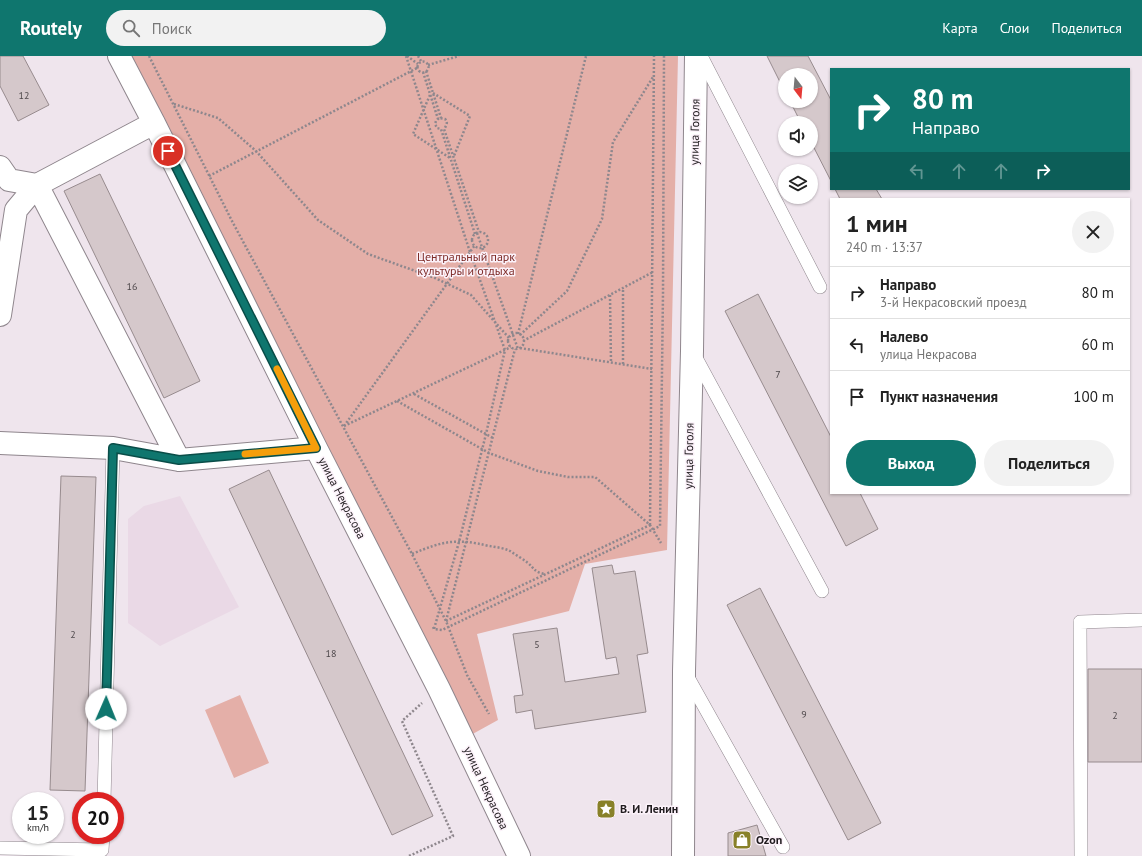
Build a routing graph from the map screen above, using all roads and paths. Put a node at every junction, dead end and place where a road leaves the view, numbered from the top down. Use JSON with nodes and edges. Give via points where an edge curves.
{"nodes":[{"id":1,"x":119,"y":56,"type":"edge"},
{"id":2,"x":149,"y":56,"type":"edge"},
{"id":3,"x":406,"y":56,"type":"edge"},
{"id":4,"x":418,"y":56,"type":"edge"},
{"id":5,"x":459,"y":56,"type":"edge"},
{"id":6,"x":586,"y":56,"type":"edge"},
{"id":7,"x":654,"y":56,"type":"edge"},
{"id":8,"x":664,"y":56,"type":"edge"},
{"id":9,"x":696,"y":56,"type":"edge"},
{"id":10,"x":701,"y":56,"type":"edge"},
{"id":11,"x":421,"y":61,"type":"junction"},
{"id":12,"x":418,"y":64,"type":"junction"},
{"id":13,"x":428,"y":65,"type":"junction"},
{"id":14,"x":417,"y":68,"type":"junction"},
{"id":15,"x":411,"y":71,"type":"junction"},
{"id":16,"x":424,"y":72,"type":"junction"},
{"id":17,"x":654,"y":77,"type":"junction"},
{"id":18,"x":432,"y":94,"type":"junction"},
{"id":19,"x":173,"y":104,"type":"junction"},
{"id":20,"x":423,"y":110,"type":"junction"},
{"id":21,"x":439,"y":118,"type":"junction"},
{"id":22,"x":154,"y":122,"type":"junction"},
{"id":23,"x":437,"y":150,"type":"junction"},
{"id":24,"x":256,"y":152,"type":"junction"},
{"id":25,"x":454,"y":156,"type":"junction"},
{"id":26,"x":450,"y":158,"type":"junction"},
{"id":27,"x":0,"y":167,"type":"edge"},
{"id":28,"x":209,"y":176,"type":"junction"},
{"id":29,"x":37,"y":185,"type":"junction"},
{"id":30,"x":8,"y":210,"type":"edge"},
{"id":31,"x":477,"y":233,"type":"junction"},
{"id":32,"x":475,"y":246,"type":"junction"},
{"id":33,"x":482,"y":247,"type":"junction"},
{"id":34,"x":470,"y":252,"type":"junction"},
{"id":35,"x":653,"y":272,"type":"junction"},
{"id":36,"x":447,"y":284,"type":"junction"},
{"id":37,"x":820,"y":287,"type":"dead end"},
{"id":38,"x":623,"y":288,"type":"junction"},
{"id":39,"x":610,"y":295,"type":"junction"},
{"id":40,"x":0,"y":315,"type":"edge"},
{"id":41,"x":496,"y":323,"type":"junction"},
{"id":42,"x":513,"y":334,"type":"junction"},
{"id":43,"x":519,"y":335,"type":"junction"},
{"id":44,"x":509,"y":338,"type":"junction"},
{"id":45,"x":523,"y":341,"type":"junction"},
{"id":46,"x":511,"y":347,"type":"junction"},
{"id":47,"x":518,"y":348,"type":"junction"},
{"id":48,"x":505,"y":350,"type":"junction"},
{"id":49,"x":692,"y":350,"type":"junction"},
{"id":50,"x":611,"y":363,"type":"junction"},
{"id":51,"x":623,"y":364,"type":"junction"},
{"id":52,"x":652,"y":369,"type":"junction"},
{"id":53,"x":413,"y":394,"type":"junction"},
{"id":54,"x":398,"y":401,"type":"junction"},
{"id":55,"x":344,"y":426,"type":"junction"},
{"id":56,"x":486,"y":434,"type":"junction"},
{"id":57,"x":493,"y":438,"type":"junction"},
{"id":58,"x":0,"y":443,"type":"edge"},
{"id":59,"x":113,"y":448,"type":"junction"},
{"id":60,"x":316,"y":448,"type":"junction"},
{"id":61,"x":482,"y":449,"type":"junction"},
{"id":62,"x":489,"y":453,"type":"junction"},
{"id":63,"x":179,"y":460,"type":"junction"},
{"id":64,"x":650,"y":525,"type":"junction"},
{"id":65,"x":653,"y":529,"type":"junction"},
{"id":66,"x":459,"y":542,"type":"junction"},
{"id":67,"x":466,"y":542,"type":"junction"},
{"id":68,"x":661,"y":542,"type":"dead end"},
{"id":69,"x":412,"y":554,"type":"junction"},
{"id":70,"x":546,"y":574,"type":"junction"},
{"id":71,"x":822,"y":591,"type":"dead end"},
{"id":72,"x":440,"y":612,"type":"junction"},
{"id":73,"x":1142,"y":620,"type":"edge"},
{"id":74,"x":446,"y":621,"type":"junction"},
{"id":75,"x":429,"y":624,"type":"dead end"},
{"id":76,"x":448,"y":627,"type":"junction"},
{"id":77,"x":434,"y":629,"type":"junction"},
{"id":78,"x":684,"y":671,"type":"junction"},
{"id":79,"x":439,"y":689,"type":"junction"},
{"id":80,"x":490,"y":714,"type":"dead end"},
{"id":81,"x":104,"y":792,"type":"edge"},
{"id":82,"x":102,"y":844,"type":"edge"},
{"id":83,"x":783,"y":847,"type":"dead end"},
{"id":84,"x":0,"y":848,"type":"edge"},
{"id":85,"x":409,"y":856,"type":"edge"},
{"id":86,"x":519,"y":856,"type":"edge"},
{"id":87,"x":683,"y":856,"type":"edge"},
{"id":88,"x":1081,"y":856,"type":"edge"}],
"edges":[{"from":1,"to":22,"type":"street","name":"улица Некрасова"},
{"from":2,"to":19,"type":"path"},
{"from":3,"to":12,"type":"path"},
{"from":3,"to":15,"type":"path"},
{"from":4,"to":11,"type":"path"},
{"from":5,"to":13,"type":"path"},
{"from":6,"to":43,"type":"path"},
{"from":7,"to":17,"type":"path"},
{"from":8,"to":65,"type":"path","via":[[660,526]]},
{"from":9,"to":49,"type":"street","name":"улица Гоголя"},
{"from":10,"to":37,"type":"lane"},
{"from":11,"to":12,"type":"path"},
{"from":11,"to":13,"type":"path"},
{"from":12,"to":14,"type":"path"},
{"from":13,"to":16,"type":"path"},
{"from":14,"to":15,"type":"path"},
{"from":14,"to":16,"type":"path"},
{"from":15,"to":20,"type":"path"},
{"from":15,"to":24,"type":"path"},
{"from":16,"to":18,"type":"path"},
{"from":17,"to":35,"type":"path"},
{"from":17,"to":43,"type":"path","via":[[613,142],[602,219],[567,291]]},
{"from":18,"to":20,"type":"path"},
{"from":18,"to":21,"type":"path"},
{"from":18,"to":25,"type":"path","via":[[470,116]]},
{"from":19,"to":24,"type":"path","via":[[218,118]]},
{"from":19,"to":28,"type":"path"},
{"from":20,"to":23,"type":"path"},
{"from":20,"to":23,"type":"path","via":[[413,134]]},
{"from":21,"to":25,"type":"path","via":[[447,122],[444,129]]},
{"from":21,"to":26,"type":"path","via":[[435,124],[441,129]]},
{"from":22,"to":29,"type":"street"},
{"from":22,"to":60,"type":"street","name":"улица Некрасова"},
{"from":23,"to":26,"type":"path"},
{"from":23,"to":34,"type":"path"},
{"from":24,"to":28,"type":"path"},
{"from":24,"to":36,"type":"path","via":[[318,220],[368,254]]},
{"from":25,"to":31,"type":"path"},
{"from":26,"to":31,"type":"path"},
{"from":27,"to":29,"type":"street","via":[[9,180]]},
{"from":28,"to":55,"type":"path","via":[[232,223]]},
{"from":29,"to":30,"type":"street"},
{"from":29,"to":63,"type":"street"},
{"from":30,"to":40,"type":"street"},
{"from":31,"to":32,"type":"path","via":[[472,239]]},
{"from":31,"to":33,"type":"path"},
{"from":31,"to":33,"type":"path","via":[[484,233],[487,237],[487,242]]},
{"from":32,"to":33,"type":"path"},
{"from":32,"to":34,"type":"path"},
{"from":33,"to":42,"type":"path"},
{"from":34,"to":36,"type":"path"},
{"from":34,"to":41,"type":"path"},
{"from":35,"to":38,"type":"path"},
{"from":35,"to":52,"type":"path"},
{"from":36,"to":41,"type":"path","via":[[471,295]]},
{"from":36,"to":55,"type":"path"},
{"from":38,"to":39,"type":"path"},
{"from":38,"to":51,"type":"path"},
{"from":39,"to":45,"type":"path"},
{"from":39,"to":50,"type":"path"},
{"from":41,"to":44,"type":"path"},
{"from":41,"to":48,"type":"path"},
{"from":42,"to":43,"type":"path"},
{"from":42,"to":44,"type":"path"},
{"from":42,"to":47,"type":"path"},
{"from":43,"to":45,"type":"path"},
{"from":44,"to":46,"type":"path"},
{"from":45,"to":47,"type":"path"},
{"from":46,"to":47,"type":"path"},
{"from":46,"to":48,"type":"path"},
{"from":47,"to":50,"type":"path"},
{"from":47,"to":57,"type":"path"},
{"from":48,"to":53,"type":"path"},
{"from":48,"to":56,"type":"path"},
{"from":49,"to":71,"type":"lane"},
{"from":49,"to":78,"type":"street","name":"улица Гоголя"},
{"from":50,"to":51,"type":"path"},
{"from":51,"to":52,"type":"path"},
{"from":52,"to":64,"type":"path"},
{"from":53,"to":54,"type":"path"},
{"from":53,"to":56,"type":"path"},
{"from":54,"to":55,"type":"path"},
{"from":54,"to":61,"type":"path"},
{"from":55,"to":69,"type":"path"},
{"from":56,"to":57,"type":"path"},
{"from":56,"to":61,"type":"path"},
{"from":57,"to":62,"type":"path"},
{"from":58,"to":59,"type":"street"},
{"from":59,"to":63,"type":"street"},
{"from":59,"to":81,"type":"lane"},
{"from":60,"to":63,"type":"street"},
{"from":60,"to":79,"type":"street","name":"улица Некрасова"},
{"from":61,"to":62,"type":"path"},
{"from":61,"to":66,"type":"path"},
{"from":62,"to":64,"type":"path","via":[[538,470],[568,477],[595,477]]},
{"from":62,"to":67,"type":"path"},
{"from":64,"to":65,"type":"path"},
{"from":64,"to":70,"type":"path"},
{"from":65,"to":68,"type":"path"},
{"from":65,"to":76,"type":"path"},
{"from":66,"to":67,"type":"path"},
{"from":66,"to":69,"type":"path","via":[[449,541]]},
{"from":66,"to":72,"type":"path"},
{"from":67,"to":70,"type":"path","via":[[508,550],[529,564],[533,570]]},
{"from":67,"to":74,"type":"path"},
{"from":69,"to":72,"type":"path"},
{"from":70,"to":74,"type":"path"},
{"from":72,"to":74,"type":"path"},
{"from":72,"to":77,"type":"path"},
{"from":73,"to":88,"type":"lane","via":[[1080,622]]},
{"from":74,"to":76,"type":"path"},
{"from":75,"to":77,"type":"path"},
{"from":76,"to":77,"type":"path","via":[[442,630]]},
{"from":76,"to":80,"type":"path","via":[[467,675]]},
{"from":78,"to":83,"type":"lane"},
{"from":78,"to":87,"type":"street","name":"улица Гоголя"},
{"from":79,"to":85,"type":"path","via":[[402,721],[453,836]]},
{"from":79,"to":86,"type":"street","name":"улица Некрасова"},
{"from":82,"to":84,"type":"lane","via":[[102,850]]}]}
